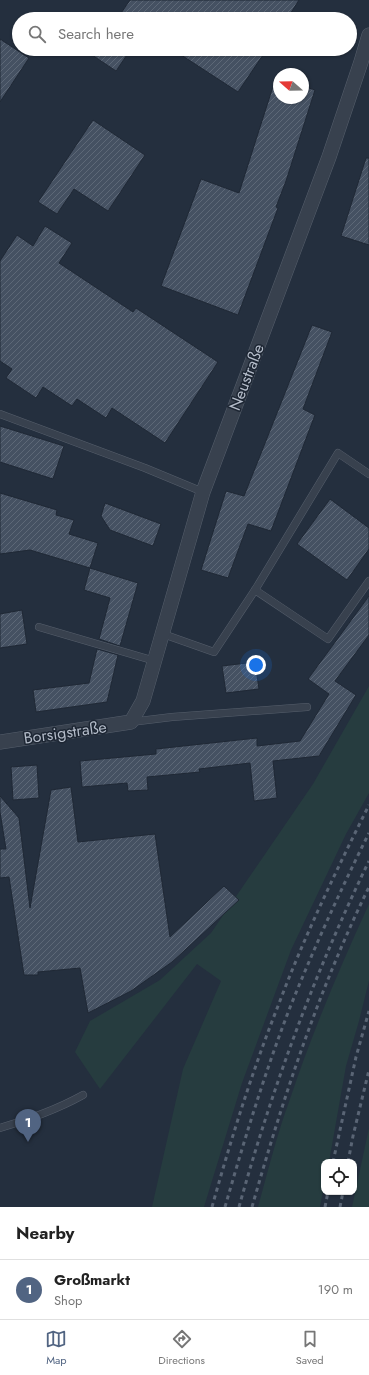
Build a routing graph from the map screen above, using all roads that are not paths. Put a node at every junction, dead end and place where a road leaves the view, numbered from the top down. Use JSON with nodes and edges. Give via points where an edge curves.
{"nodes":[{"id":1,"x":369,"y":34,"type":"edge"},
{"id":2,"x":0,"y":414,"type":"edge"},
{"id":3,"x":369,"y":474,"type":"edge"},
{"id":4,"x":202,"y":492,"type":"junction"},
{"id":5,"x":369,"y":581,"type":"edge"},
{"id":6,"x":255,"y":590,"type":"junction"},
{"id":7,"x":39,"y":627,"type":"dead end"},
{"id":8,"x":163,"y":634,"type":"junction"},
{"id":9,"x":155,"y":661,"type":"junction"},
{"id":10,"x":307,"y":707,"type":"dead end"},
{"id":11,"x":131,"y":722,"type":"junction"},
{"id":12,"x":0,"y":742,"type":"edge"},
{"id":13,"x":83,"y":1095,"type":"dead end"},
{"id":14,"x":0,"y":1128,"type":"edge"}],
"edges":[{"from":1,"to":4,"type":"street","name":"Neustraße","via":[[329,157]]},
{"from":2,"to":4,"type":"lane"},
{"from":3,"to":6,"type":"lane","via":[[338,453]]},
{"from":4,"to":8,"type":"street","name":"Neustraße"},
{"from":5,"to":6,"type":"lane","via":[[328,639]]},
{"from":6,"to":8,"type":"lane","via":[[214,652]]},
{"from":7,"to":9,"type":"lane"},
{"from":8,"to":9,"type":"street","name":"Neustraße"},
{"from":9,"to":11,"type":"street","name":"Neustraße","via":[[144,701]]},
{"from":10,"to":11,"type":"lane"},
{"from":11,"to":12,"type":"street","name":"Borsigstraße"},
{"from":13,"to":14,"type":"lane","via":[[64,1106]]}]}
